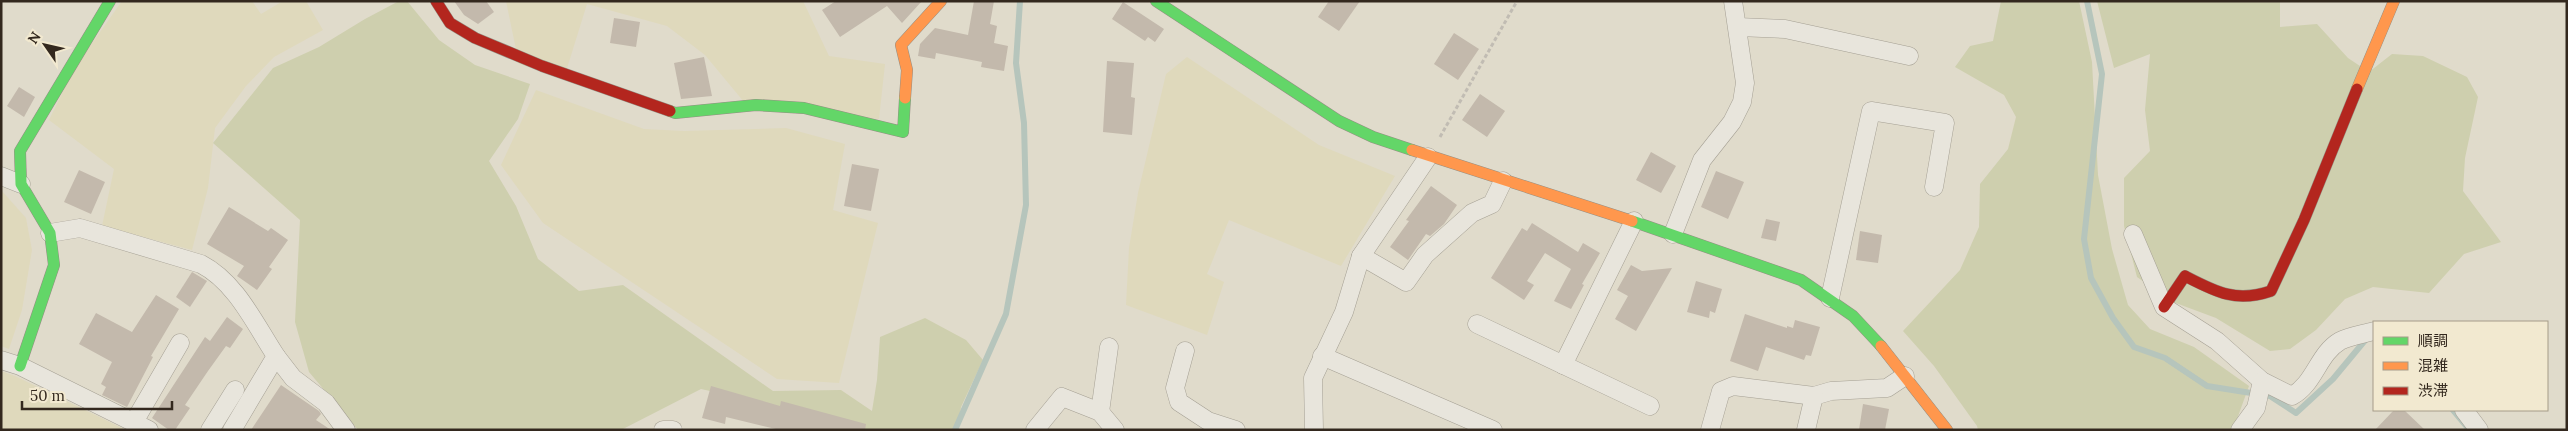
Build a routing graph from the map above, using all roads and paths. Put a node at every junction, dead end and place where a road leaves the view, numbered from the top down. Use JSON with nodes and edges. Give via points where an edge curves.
{"nodes":[{"id":1,"x":110,"y":1,"type":"edge"},
{"id":2,"x":436,"y":1,"type":"edge"},
{"id":3,"x":941,"y":1,"type":"edge"},
{"id":4,"x":1156,"y":1,"type":"edge"},
{"id":5,"x":1517,"y":1,"type":"edge"},
{"id":6,"x":1733,"y":1,"type":"edge"},
{"id":7,"x":2394,"y":1,"type":"edge"},
{"id":8,"x":1738,"y":27,"type":"junction"},
{"id":9,"x":1909,"y":56,"type":"dead end"},
{"id":10,"x":1428,"y":156,"type":"junction"},
{"id":11,"x":1,"y":176,"type":"edge"},
{"id":12,"x":1503,"y":181,"type":"junction"},
{"id":13,"x":21,"y":184,"type":"junction"},
{"id":14,"x":1934,"y":187,"type":"dead end"},
{"id":15,"x":1634,"y":221,"type":"junction"},
{"id":16,"x":50,"y":233,"type":"junction"},
{"id":17,"x":1673,"y":234,"type":"junction"},
{"id":18,"x":2133,"y":234,"type":"dead end"},
{"id":19,"x":1361,"y":256,"type":"junction"},
{"id":20,"x":1830,"y":298,"type":"junction"},
{"id":21,"x":2164,"y":307,"type":"junction"},
{"id":22,"x":1477,"y":324,"type":"dead end"},
{"id":23,"x":2373,"y":331,"type":"edge"},
{"id":24,"x":180,"y":343,"type":"dead end"},
{"id":25,"x":1108,"y":348,"type":"dead end"},
{"id":26,"x":1185,"y":351,"type":"dead end"},
{"id":27,"x":276,"y":356,"type":"junction"},
{"id":28,"x":1322,"y":356,"type":"junction"},
{"id":29,"x":1,"y":360,"type":"edge"},
{"id":30,"x":1563,"y":365,"type":"junction"},
{"id":31,"x":20,"y":366,"type":"junction"},
{"id":32,"x":1905,"y":376,"type":"junction"},
{"id":33,"x":2262,"y":381,"type":"junction"},
{"id":34,"x":235,"y":390,"type":"dead end"},
{"id":35,"x":1814,"y":396,"type":"junction"},
{"id":36,"x":1650,"y":406,"type":"dead end"},
{"id":37,"x":2465,"y":411,"type":"edge"},
{"id":38,"x":1100,"y":412,"type":"junction"},
{"id":39,"x":134,"y":422,"type":"junction"},
{"id":40,"x":149,"y":430,"type":"edge"},
{"id":41,"x":210,"y":430,"type":"edge"},
{"id":42,"x":232,"y":430,"type":"edge"},
{"id":43,"x":346,"y":430,"type":"edge"},
{"id":44,"x":663,"y":430,"type":"edge"},
{"id":45,"x":673,"y":430,"type":"edge"},
{"id":46,"x":1035,"y":430,"type":"edge"},
{"id":47,"x":1115,"y":430,"type":"edge"},
{"id":48,"x":1236,"y":430,"type":"edge"},
{"id":49,"x":1314,"y":430,"type":"edge"},
{"id":50,"x":1493,"y":430,"type":"edge"},
{"id":51,"x":1710,"y":430,"type":"edge"},
{"id":52,"x":1806,"y":430,"type":"edge"},
{"id":53,"x":1947,"y":430,"type":"edge"},
{"id":54,"x":2240,"y":430,"type":"edge"},
{"id":55,"x":2479,"y":430,"type":"edge"}],
"edges":[{"from":1,"to":13,"type":"street","via":[[20,151]]},
{"from":2,"to":3,"type":"street","via":[[450,23],[475,38],[542,66],[675,113],[756,105],[804,108],[904,132],[908,70],[901,46]]},
{"from":4,"to":10,"type":"street","via":[[1340,120],[1373,137]]},
{"from":5,"to":10,"type":"path"},
{"from":6,"to":8,"type":"street"},
{"from":7,"to":21,"type":"street","via":[[2360,77],[2299,236],[2271,291],[2248,299],[2237,298],[2185,276]]},
{"from":8,"to":9,"type":"street","via":[[1785,29]]},
{"from":8,"to":17,"type":"street","via":[[1745,83],[1742,102],[1732,122],[1702,160]]},
{"from":10,"to":12,"type":"street"},
{"from":10,"to":19,"type":"street"},
{"from":11,"to":13,"type":"street"},
{"from":12,"to":15,"type":"street"},
{"from":12,"to":19,"type":"street","via":[[1492,204],[1472,213],[1432,249],[1406,282]]},
{"from":13,"to":16,"type":"street"},
{"from":14,"to":20,"type":"street","via":[[1945,123],[1871,111]]},
{"from":15,"to":17,"type":"street"},
{"from":15,"to":30,"type":"street"},
{"from":16,"to":27,"type":"street","via":[[80,228],[201,264],[229,286]]},
{"from":16,"to":31,"type":"street","via":[[54,264]]},
{"from":17,"to":20,"type":"street","via":[[1801,280]]},
{"from":18,"to":21,"type":"street"},
{"from":19,"to":28,"type":"street","via":[[1344,312]]},
{"from":20,"to":32,"type":"street","via":[[1860,323]]},
{"from":21,"to":33,"type":"street","via":[[2217,342]]},
{"from":22,"to":30,"type":"street"},
{"from":23,"to":33,"type":"street","via":[[2341,340],[2329,350],[2304,389],[2292,396]]},
{"from":24,"to":39,"type":"street"},
{"from":25,"to":38,"type":"street"},
{"from":26,"to":48,"type":"street","via":[[1175,388],[1178,402],[1208,421]]},
{"from":27,"to":42,"type":"street"},
{"from":27,"to":43,"type":"street","via":[[293,378],[326,403]]},
{"from":28,"to":49,"type":"street","via":[[1313,378]]},
{"from":28,"to":50,"type":"street"},
{"from":29,"to":31,"type":"street"},
{"from":30,"to":36,"type":"street"},
{"from":31,"to":39,"type":"street"},
{"from":32,"to":35,"type":"street","via":[[1887,388]]},
{"from":32,"to":53,"type":"street"},
{"from":33,"to":54,"type":"street","via":[[2256,408]]},
{"from":34,"to":41,"type":"street"},
{"from":35,"to":51,"type":"street","via":[[1733,386],[1721,391]]},
{"from":35,"to":52,"type":"street"},
{"from":37,"to":55,"type":"street"},
{"from":38,"to":46,"type":"street","via":[[1062,396]]},
{"from":38,"to":47,"type":"street"},
{"from":39,"to":40,"type":"street"},
{"from":44,"to":45,"type":"street"}]}
